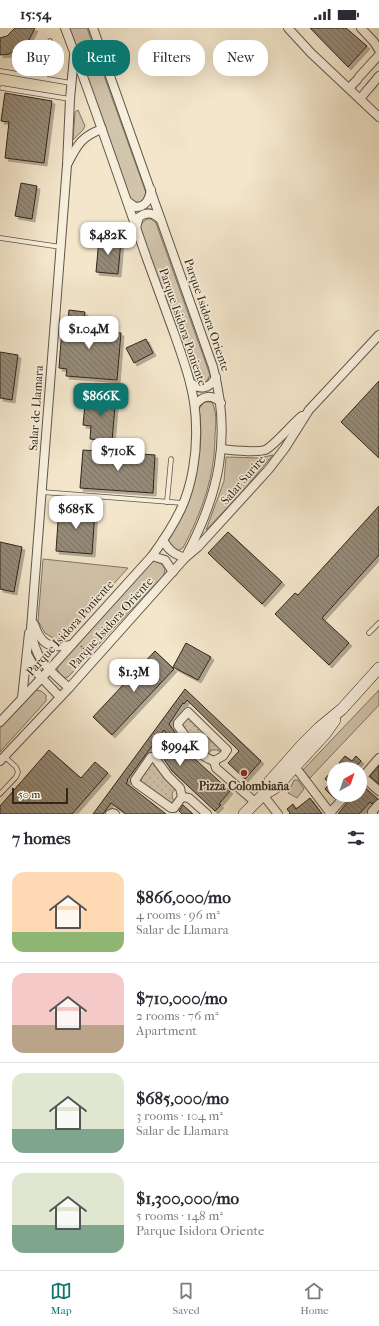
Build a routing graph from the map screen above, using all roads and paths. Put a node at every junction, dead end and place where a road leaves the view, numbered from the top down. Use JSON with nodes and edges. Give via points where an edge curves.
{"nodes":[{"id":1,"x":65,"y":28,"type":"edge"},
{"id":2,"x":93,"y":28,"type":"edge"},
{"id":3,"x":288,"y":28,"type":"edge"},
{"id":4,"x":361,"y":28,"type":"edge"},
{"id":5,"x":72,"y":48,"type":"edge"},
{"id":6,"x":379,"y":50,"type":"edge"},
{"id":7,"x":379,"y":55,"type":"edge"},
{"id":8,"x":0,"y":71,"type":"edge"},
{"id":9,"x":72,"y":73,"type":"edge"},
{"id":10,"x":82,"y":76,"type":"edge"},
{"id":11,"x":379,"y":76,"type":"edge"},
{"id":12,"x":45,"y":78,"type":"joint"},
{"id":13,"x":71,"y":83,"type":"junction"},
{"id":14,"x":2,"y":88,"type":"dead end"},
{"id":15,"x":349,"y":88,"type":"junction"},
{"id":16,"x":70,"y":99,"type":"junction"},
{"id":17,"x":360,"y":99,"type":"junction"},
{"id":18,"x":379,"y":117,"type":"edge"},
{"id":19,"x":102,"y":129,"type":"junction"},
{"id":20,"x":67,"y":165,"type":"junction"},
{"id":21,"x":151,"y":190,"type":"junction"},
{"id":22,"x":127,"y":201,"type":"junction"},
{"id":23,"x":161,"y":220,"type":"junction"},
{"id":24,"x":136,"y":228,"type":"junction"},
{"id":25,"x":0,"y":238,"type":"edge"},
{"id":26,"x":61,"y":247,"type":"junction"},
{"id":27,"x":379,"y":335,"type":"edge"},
{"id":28,"x":216,"y":377,"type":"junction"},
{"id":29,"x":190,"y":382,"type":"junction"},
{"id":30,"x":221,"y":404,"type":"junction"},
{"id":31,"x":195,"y":405,"type":"junction"},
{"id":32,"x":309,"y":410,"type":"junction"},
{"id":33,"x":221,"y":449,"type":"junction"},
{"id":34,"x":171,"y":459,"type":"dead end"},
{"id":35,"x":42,"y":492,"type":"junction"},
{"id":36,"x":166,"y":502,"type":"junction"},
{"id":37,"x":183,"y":503,"type":"junction"},
{"id":38,"x":163,"y":540,"type":"junction"},
{"id":39,"x":152,"y":556,"type":"junction"},
{"id":40,"x":185,"y":558,"type":"junction"},
{"id":41,"x":173,"y":572,"type":"junction"},
{"id":42,"x":32,"y":620,"type":"junction"},
{"id":43,"x":379,"y":623,"type":"edge"},
{"id":44,"x":31,"y":629,"type":"junction"},
{"id":45,"x":369,"y":633,"type":"dead end"},
{"id":46,"x":73,"y":643,"type":"junction"},
{"id":47,"x":27,"y":654,"type":"junction"},
{"id":48,"x":94,"y":660,"type":"junction"},
{"id":49,"x":49,"y":670,"type":"junction"},
{"id":50,"x":378,"y":671,"type":"edge"},
{"id":51,"x":42,"y":678,"type":"junction"},
{"id":52,"x":69,"y":688,"type":"junction"},
{"id":53,"x":60,"y":697,"type":"junction"},
{"id":54,"x":22,"y":698,"type":"junction"},
{"id":55,"x":0,"y":722,"type":"edge"},
{"id":56,"x":379,"y":758,"type":"edge"},
{"id":57,"x":2,"y":759,"type":"edge"},
{"id":58,"x":214,"y":761,"type":"junction"},
{"id":59,"x":292,"y":763,"type":"junction"},
{"id":60,"x":367,"y":772,"type":"edge"},
{"id":61,"x":367,"y":782,"type":"edge"},
{"id":62,"x":379,"y":791,"type":"edge"},
{"id":63,"x":0,"y":794,"type":"edge"},
{"id":64,"x":182,"y":797,"type":"junction"},
{"id":65,"x":259,"y":798,"type":"junction"},
{"id":66,"x":340,"y":802,"type":"edge"},
{"id":67,"x":379,"y":804,"type":"edge"},
{"id":68,"x":331,"y":813,"type":"edge"},
{"id":69,"x":110,"y":814,"type":"edge"},
{"id":70,"x":115,"y":814,"type":"edge"},
{"id":71,"x":207,"y":814,"type":"edge"},
{"id":72,"x":244,"y":814,"type":"edge"},
{"id":73,"x":278,"y":814,"type":"edge"},
{"id":74,"x":373,"y":814,"type":"edge"}],
"edges":[{"from":1,"to":5,"type":"street","name":"Parque Isidora Poniente"},
{"from":2,"to":21,"type":"street","name":"Parque Isidora Oriente"},
{"from":3,"to":15,"type":"street"},
{"from":4,"to":6,"type":"street"},
{"from":7,"to":15,"type":"street"},
{"from":8,"to":12,"type":"lane"},
{"from":9,"to":13,"type":"street","name":"Salar de Llamara"},
{"from":10,"to":19,"type":"street","name":"Parque Isidora Poniente"},
{"from":11,"to":17,"type":"street"},
{"from":12,"to":13,"type":"lane"},
{"from":13,"to":16,"type":"street","name":"Salar de Llamara"},
{"from":14,"to":16,"type":"lane"},
{"from":15,"to":17,"type":"street"},
{"from":16,"to":20,"type":"street","name":"Salar de Llamara"},
{"from":17,"to":18,"type":"street"},
{"from":19,"to":20,"type":"street","name":"Salar de Llamara","via":[[83,139]]},
{"from":19,"to":22,"type":"street","name":"Parque Isidora Poniente"},
{"from":20,"to":26,"type":"street","name":"Salar de Llamara"},
{"from":21,"to":22,"type":"street","via":[[148,201],[142,206],[135,207]]},
{"from":21,"to":23,"type":"street","name":"Parque Isidora Oriente"},
{"from":22,"to":24,"type":"street","name":"Parque Isidora Poniente"},
{"from":23,"to":24,"type":"street","via":[[154,214],[146,213],[139,217]]},
{"from":23,"to":28,"type":"street","name":"Parque Isidora Oriente"},
{"from":24,"to":29,"type":"street","name":"Parque Isidora Poniente"},
{"from":25,"to":26,"type":"lane"},
{"from":26,"to":35,"type":"street","name":"Salar de Llamara"},
{"from":27,"to":32,"type":"street","name":"Salar Surire"},
{"from":28,"to":29,"type":"street","via":[[211,384],[203,388]]},
{"from":28,"to":30,"type":"street","name":"Parque Isidora Oriente"},
{"from":29,"to":31,"type":"street","name":"Parque Isidora Poniente"},
{"from":30,"to":31,"type":"street","via":[[208,396]]},
{"from":30,"to":33,"type":"street","name":"Parque Isidora Oriente"},
{"from":31,"to":37,"type":"street","name":"Parque Isidora Poniente","via":[[195,454]]},
{"from":32,"to":33,"type":"street","name":"Salar Surire","via":[[266,449]]},
{"from":32,"to":40,"type":"street","name":"Salar Surire","via":[[269,469],[211,534]]},
{"from":33,"to":40,"type":"street","name":"Parque Isidora Oriente","via":[[216,484],[208,509]]},
{"from":34,"to":36,"type":"lane"},
{"from":35,"to":36,"type":"lane"},
{"from":35,"to":42,"type":"street","name":"Salar de Llamara"},
{"from":36,"to":37,"type":"lane"},
{"from":37,"to":38,"type":"street","name":"Parque Isidora Poniente"},
{"from":38,"to":39,"type":"street","name":"Parque Isidora Poniente"},
{"from":38,"to":40,"type":"street","via":[[167,548]]},
{"from":39,"to":41,"type":"street","via":[[165,560]]},
{"from":39,"to":46,"type":"street","name":"Parque Isidora Poniente"},
{"from":40,"to":41,"type":"street","name":"Parque Isidora Oriente"},
{"from":41,"to":48,"type":"street","name":"Parque Isidora Oriente"},
{"from":42,"to":44,"type":"street","name":"Salar de Llamara"},
{"from":42,"to":46,"type":"street","via":[[44,642],[56,647]]},
{"from":43,"to":45,"type":"lane"},
{"from":44,"to":47,"type":"street","name":"Salar de Llamara"},
{"from":44,"to":49,"type":"street","name":"Salar de Llamara","via":[[37,653]]},
{"from":46,"to":48,"type":"path"},
{"from":46,"to":49,"type":"street","name":"Parque Isidora Poniente"},
{"from":47,"to":51,"type":"street"},
{"from":47,"to":54,"type":"street","name":"Salar de Llamara"},
{"from":48,"to":52,"type":"street","name":"Parque Isidora Oriente"},
{"from":49,"to":51,"type":"street","name":"Parque Isidora Poniente"},
{"from":49,"to":52,"type":"street","name":"Salar de Llamara"},
{"from":50,"to":59,"type":"street","via":[[342,709],[325,734]]},
{"from":51,"to":53,"type":"street"},
{"from":51,"to":54,"type":"street","name":"Parque Isidora Poniente"},
{"from":52,"to":53,"type":"street","name":"Parque Isidora Oriente"},
{"from":53,"to":57,"type":"street","name":"Parque Isidora Oriente"},
{"from":54,"to":55,"type":"street","name":"Parque Isidora Poniente"},
{"from":56,"to":60,"type":"street"},
{"from":57,"to":63,"type":"lane","via":[[16,767],[18,772]]},
{"from":58,"to":58,"type":"street","via":[[205,758],[194,748],[178,726],[188,712],[227,750]]},
{"from":58,"to":65,"type":"street","via":[[216,768]]},
{"from":59,"to":65,"type":"street","via":[[275,788]]},
{"from":59,"to":68,"type":"street"},
{"from":61,"to":62,"type":"street"},
{"from":64,"to":64,"type":"street","via":[[180,788],[154,757],[151,757],[135,780],[136,783],[171,808],[174,808]]},
{"from":64,"to":71,"type":"street","via":[[189,798]]},
{"from":65,"to":72,"type":"street"},
{"from":65,"to":73,"type":"street"},
{"from":66,"to":68,"type":"street"},
{"from":67,"to":74,"type":"street"},
{"from":69,"to":70,"type":"street"}]}
